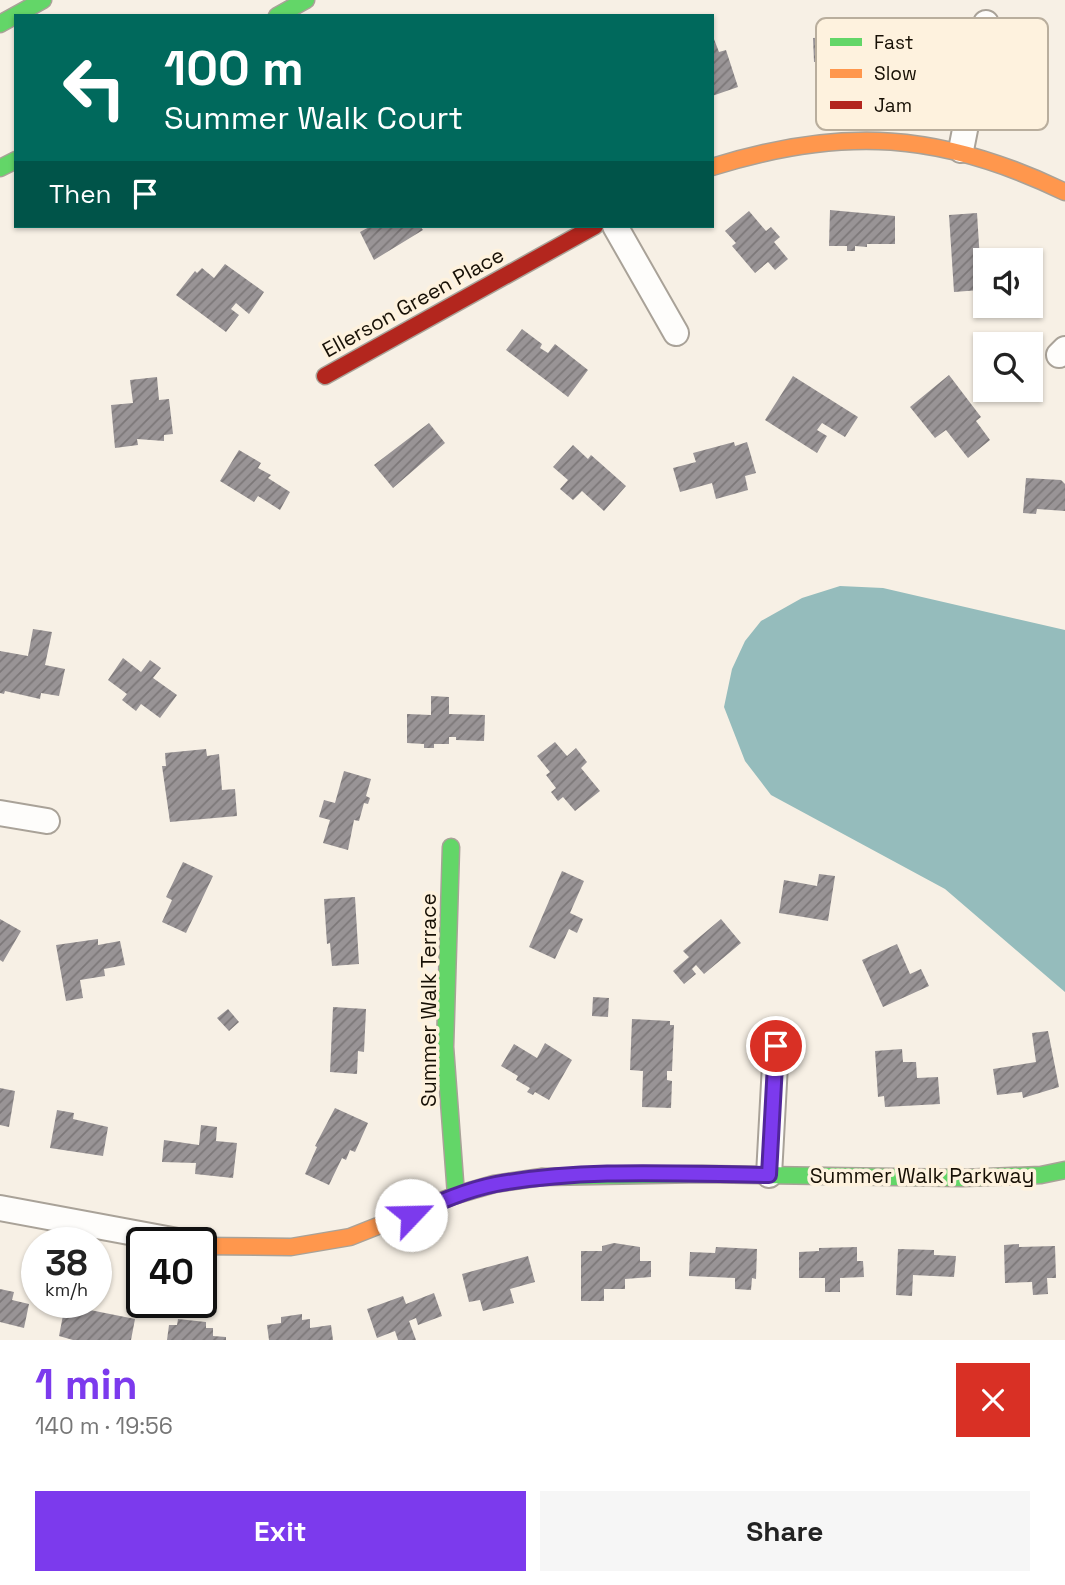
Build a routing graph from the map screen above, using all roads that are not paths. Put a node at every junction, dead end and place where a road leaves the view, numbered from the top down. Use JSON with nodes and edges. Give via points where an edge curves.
{"nodes":[{"id":1,"x":43,"y":0,"type":"edge"},
{"id":2,"x":306,"y":0,"type":"edge"},
{"id":3,"x":18,"y":14,"type":"edge"},
{"id":4,"x":281,"y":14,"type":"edge"},
{"id":5,"x":965,"y":130,"type":"edge"},
{"id":6,"x":961,"y":150,"type":"junction"},
{"id":7,"x":714,"y":166,"type":"edge"},
{"id":8,"x":1065,"y":192,"type":"edge"},
{"id":9,"x":591,"y":228,"type":"edge"},
{"id":10,"x":616,"y":228,"type":"edge"},
{"id":11,"x":676,"y":333,"type":"dead end"},
{"id":12,"x":325,"y":376,"type":"dead end"},
{"id":13,"x":0,"y":813,"type":"edge"},
{"id":14,"x":47,"y":821,"type":"dead end"},
{"id":15,"x":451,"y":847,"type":"dead end"},
{"id":16,"x":776,"y":1046,"type":"dead end"},
{"id":17,"x":1065,"y":1170,"type":"edge"},
{"id":18,"x":769,"y":1175,"type":"junction"},
{"id":19,"x":456,"y":1195,"type":"junction"},
{"id":20,"x":0,"y":1208,"type":"edge"},
{"id":21,"x":126,"y":1231,"type":"edge"},
{"id":22,"x":217,"y":1246,"type":"edge"}],
"edges":[{"from":1,"to":3,"type":"main road"},
{"from":2,"to":4,"type":"main road"},
{"from":5,"to":6,"type":"street"},
{"from":6,"to":7,"type":"main road","via":[[884,138],[838,138],[791,144]]},
{"from":6,"to":8,"type":"main road","via":[[1004,163]]},
{"from":9,"to":12,"type":"main road","name":"Ellerson Green Place"},
{"from":10,"to":11,"type":"street"},
{"from":13,"to":14,"type":"street"},
{"from":15,"to":19,"type":"main road","name":"Summer Walk Terrace","via":[[445,1047]]},
{"from":16,"to":18,"type":"street"},
{"from":17,"to":18,"type":"main road","name":"Summer Walk Parkway","via":[[962,1178]]},
{"from":18,"to":19,"type":"main road","name":"Summer Walk Parkway","via":[[546,1177]]},
{"from":19,"to":22,"type":"main road","name":"Summer Walk Parkway","via":[[350,1237],[291,1247]]},
{"from":20,"to":21,"type":"street"}]}
